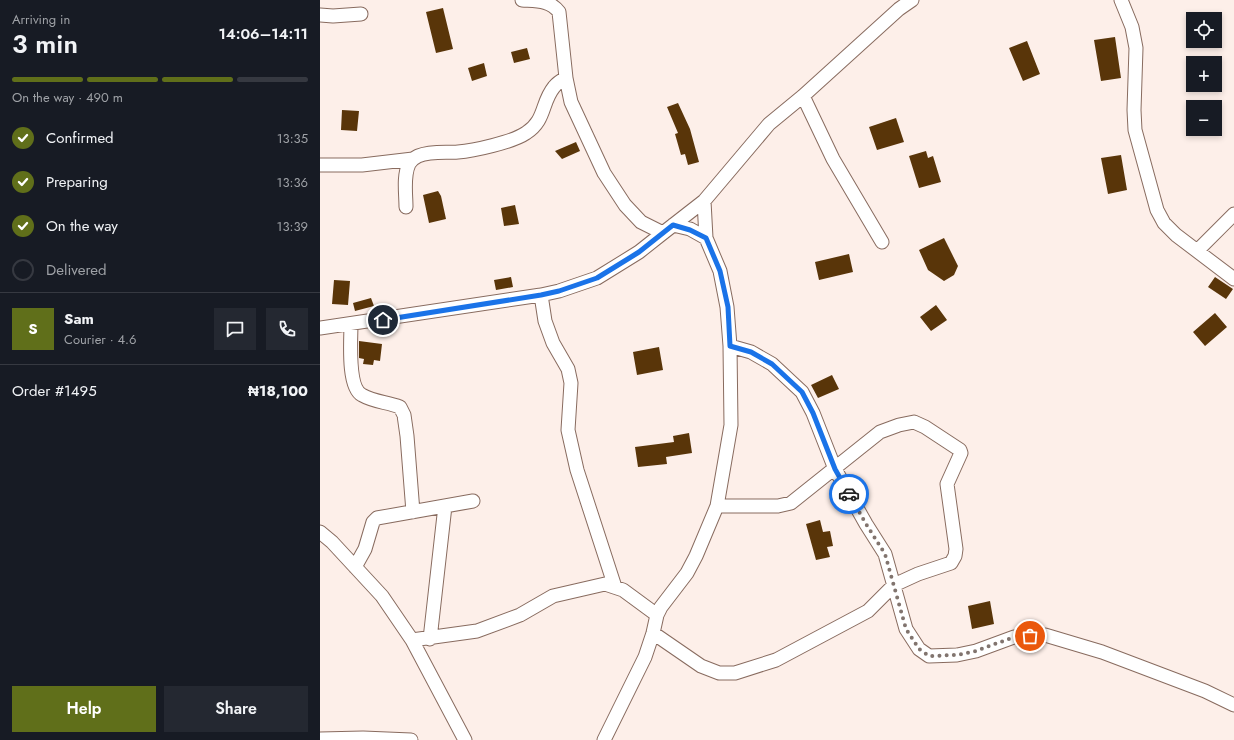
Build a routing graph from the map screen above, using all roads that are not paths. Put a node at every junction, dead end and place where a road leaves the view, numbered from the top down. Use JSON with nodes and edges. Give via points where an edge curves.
{"nodes":[{"id":1,"x":522,"y":0,"type":"edge"},
{"id":2,"x":912,"y":0,"type":"edge"},
{"id":3,"x":1121,"y":0,"type":"edge"},
{"id":4,"x":559,"y":2,"type":"edge"},
{"id":5,"x":898,"y":4,"type":"edge"},
{"id":6,"x":361,"y":14,"type":"dead end"},
{"id":7,"x":320,"y":15,"type":"edge"},
{"id":8,"x":566,"y":78,"type":"junction"},
{"id":9,"x":803,"y":96,"type":"junction"},
{"id":10,"x":413,"y":159,"type":"junction"},
{"id":11,"x":320,"y":165,"type":"edge"},
{"id":12,"x":704,"y":201,"type":"junction"},
{"id":13,"x":406,"y":206,"type":"dead end"},
{"id":14,"x":1234,"y":214,"type":"edge"},
{"id":15,"x":668,"y":229,"type":"junction"},
{"id":16,"x":706,"y":238,"type":"junction"},
{"id":17,"x":882,"y":242,"type":"dead end"},
{"id":18,"x":1197,"y":251,"type":"junction"},
{"id":19,"x":1234,"y":279,"type":"edge"},
{"id":20,"x":541,"y":295,"type":"junction"},
{"id":21,"x":351,"y":324,"type":"junction"},
{"id":22,"x":320,"y":328,"type":"edge"},
{"id":23,"x":730,"y":346,"type":"junction"},
{"id":24,"x":835,"y":469,"type":"junction"},
{"id":25,"x":473,"y":501,"type":"dead end"},
{"id":26,"x":445,"y":506,"type":"junction"},
{"id":27,"x":717,"y":506,"type":"junction"},
{"id":28,"x":413,"y":512,"type":"junction"},
{"id":29,"x":320,"y":532,"type":"edge"},
{"id":30,"x":355,"y":567,"type":"junction"},
{"id":31,"x":894,"y":585,"type":"junction"},
{"id":32,"x":615,"y":587,"type":"junction"},
{"id":33,"x":657,"y":615,"type":"junction"},
{"id":34,"x":653,"y":633,"type":"junction"},
{"id":35,"x":430,"y":639,"type":"junction"},
{"id":36,"x":412,"y":640,"type":"junction"},
{"id":37,"x":1234,"y":705,"type":"edge"},
{"id":38,"x":324,"y":739,"type":"edge"},
{"id":39,"x":411,"y":740,"type":"edge"},
{"id":40,"x":465,"y":740,"type":"edge"},
{"id":41,"x":604,"y":740,"type":"edge"}],
"edges":[{"from":1,"to":4,"type":"street"},
{"from":2,"to":5,"type":"street"},
{"from":3,"to":18,"type":"street","via":[[1132,27],[1136,48],[1135,130],[1157,210],[1164,223]]},
{"from":4,"to":8,"type":"street"},
{"from":5,"to":9,"type":"street"},
{"from":6,"to":7,"type":"street"},
{"from":8,"to":10,"type":"street","via":[[554,86],[535,126],[524,135],[496,145],[459,152],[434,153]]},
{"from":8,"to":15,"type":"street","via":[[571,102],[604,173],[641,222]]},
{"from":9,"to":12,"type":"street","via":[[769,124]]},
{"from":9,"to":17,"type":"street","via":[[833,159]]},
{"from":10,"to":11,"type":"street","via":[[362,165]]},
{"from":10,"to":13,"type":"street","via":[[406,172]]},
{"from":12,"to":15,"type":"street"},
{"from":12,"to":16,"type":"street"},
{"from":14,"to":18,"type":"street"},
{"from":15,"to":16,"type":"street","via":[[690,230]]},
{"from":15,"to":20,"type":"street","via":[[639,252],[597,278]]},
{"from":16,"to":23,"type":"street","via":[[720,271],[728,307]]},
{"from":18,"to":19,"type":"street"},
{"from":20,"to":21,"type":"street"},
{"from":20,"to":32,"type":"street","via":[[553,343],[568,369],[572,383],[568,430],[577,470]]},
{"from":21,"to":22,"type":"street"},
{"from":21,"to":28,"type":"street","via":[[350,365],[359,394],[400,406],[404,415]]},
{"from":23,"to":24,"type":"street","via":[[751,352],[772,364],[802,392]]},
{"from":23,"to":27,"type":"street","via":[[731,425]]},
{"from":24,"to":27,"type":"street","via":[[791,503],[778,506]]},
{"from":24,"to":31,"type":"street","via":[[885,554]]},
{"from":24,"to":31,"type":"street","via":[[880,432],[914,422],[925,426],[960,450],[961,456],[947,484],[955,556],[951,563]]},
{"from":25,"to":26,"type":"street"},
{"from":26,"to":28,"type":"street"},
{"from":26,"to":35,"type":"street"},
{"from":27,"to":33,"type":"street","via":[[687,573]]},
{"from":28,"to":30,"type":"street","via":[[377,518],[373,522],[365,549]]},
{"from":29,"to":30,"type":"street"},
{"from":30,"to":36,"type":"street","via":[[382,596]]},
{"from":31,"to":34,"type":"street","via":[[868,611],[776,660],[735,673],[719,673],[701,666]]},
{"from":31,"to":37,"type":"street","via":[[906,629],[919,649],[929,656],[957,655],[1014,637],[1045,635],[1102,652]]},
{"from":32,"to":33,"type":"street"},
{"from":32,"to":35,"type":"street","via":[[598,585],[553,596],[499,624]]},
{"from":33,"to":34,"type":"street"},
{"from":34,"to":41,"type":"street","via":[[645,657]]},
{"from":35,"to":36,"type":"street"},
{"from":36,"to":40,"type":"street"},
{"from":38,"to":39,"type":"street"}]}
